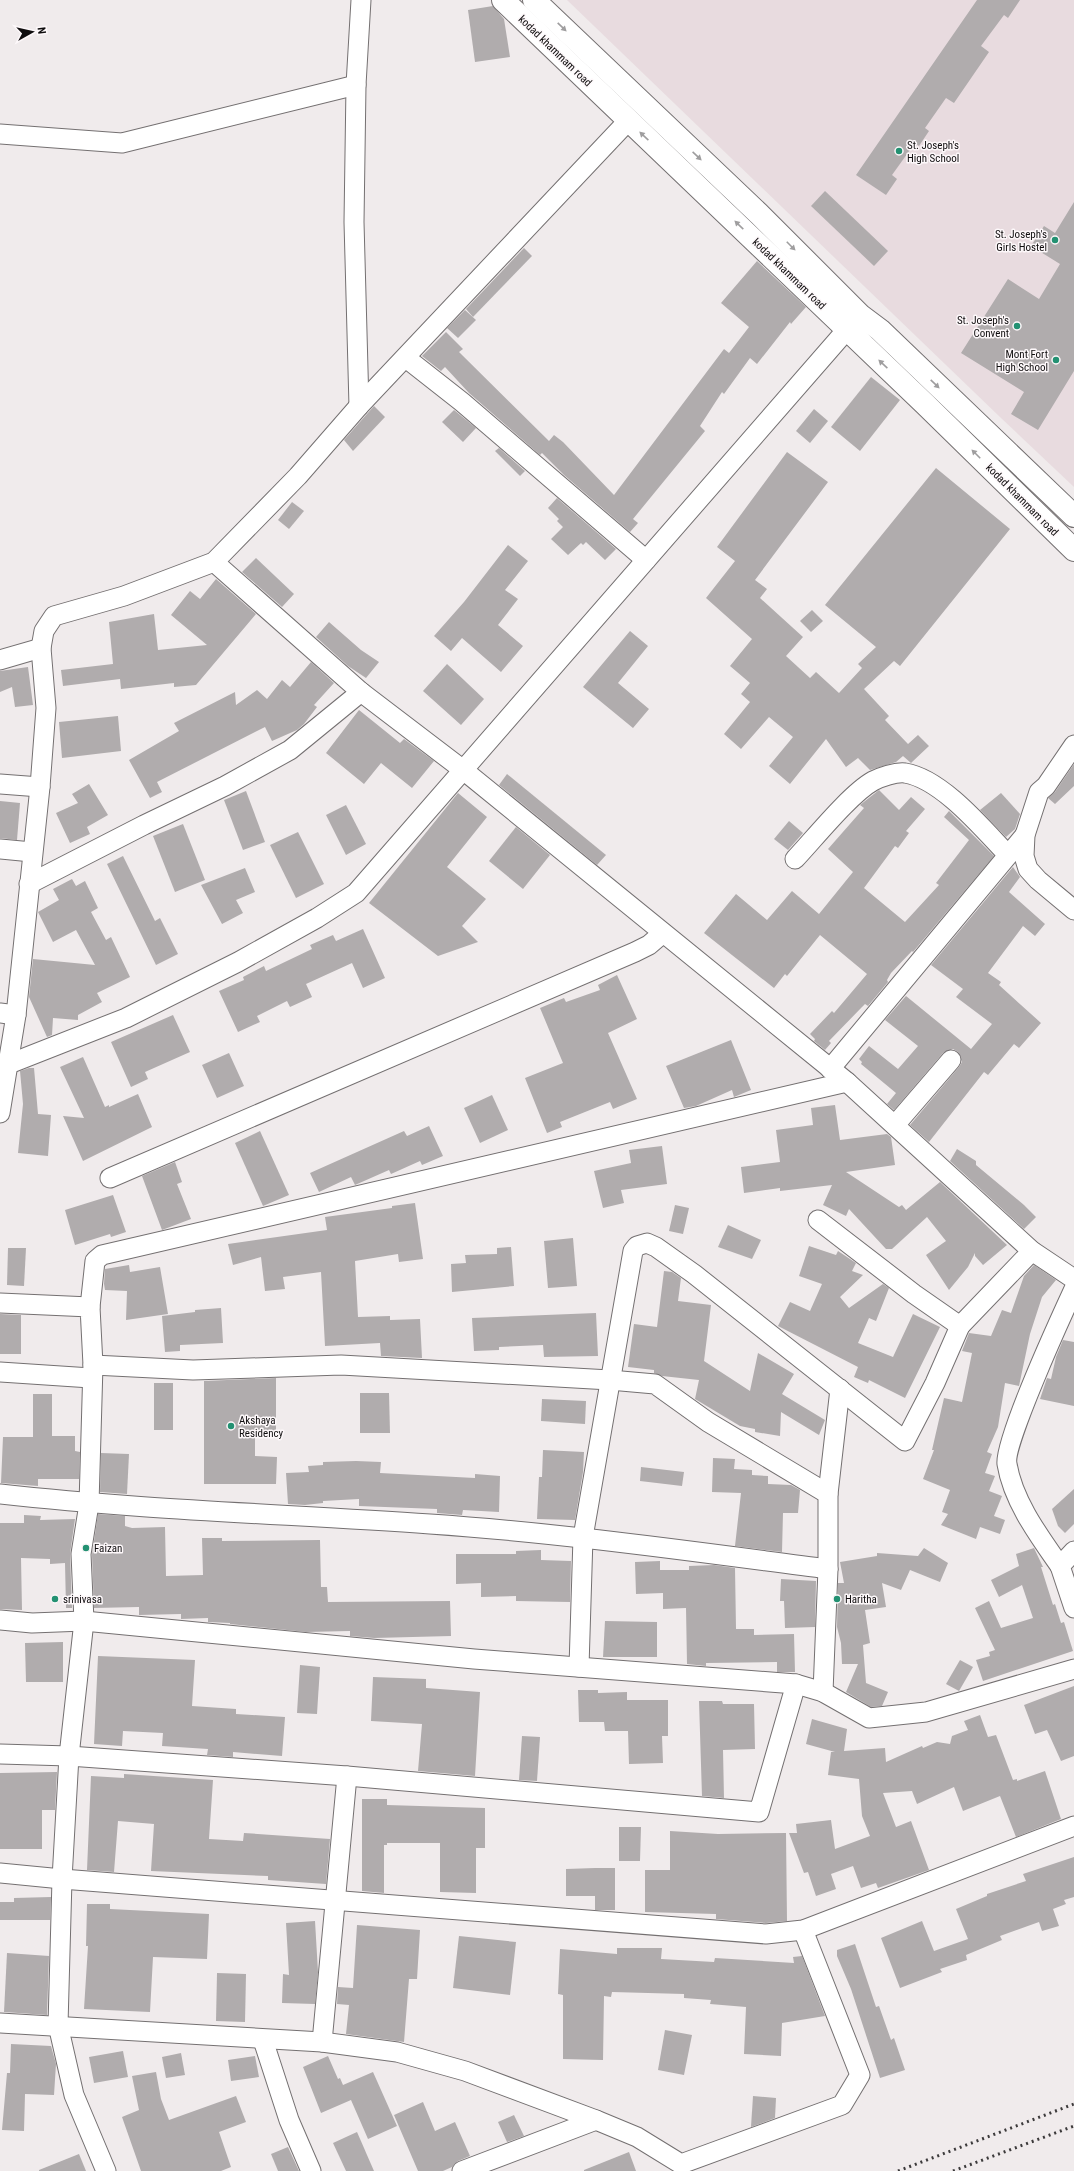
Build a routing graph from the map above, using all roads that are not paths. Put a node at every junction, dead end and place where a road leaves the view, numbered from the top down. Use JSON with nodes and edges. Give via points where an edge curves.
{"nodes":[{"id":1,"x":361,"y":0,"type":"edge"},
{"id":2,"x":503,"y":0,"type":"edge"},
{"id":3,"x":534,"y":0,"type":"edge"},
{"id":4,"x":356,"y":85,"type":"junction"},
{"id":5,"x":628,"y":121,"type":"junction"},
{"id":6,"x":0,"y":134,"type":"edge"},
{"id":7,"x":853,"y":322,"type":"junction"},
{"id":8,"x":406,"y":358,"type":"junction"},
{"id":9,"x":359,"y":406,"type":"junction"},
{"id":10,"x":1074,"y":516,"type":"edge"},
{"id":11,"x":1074,"y":550,"type":"edge"},
{"id":12,"x":646,"y":560,"type":"junction"},
{"id":13,"x":214,"y":562,"type":"junction"},
{"id":14,"x":42,"y":648,"type":"junction"},
{"id":15,"x":0,"y":660,"type":"edge"},
{"id":16,"x":360,"y":692,"type":"junction"},
{"id":17,"x":1074,"y":745,"type":"edge"},
{"id":18,"x":462,"y":770,"type":"junction"},
{"id":19,"x":0,"y":784,"type":"edge"},
{"id":20,"x":40,"y":787,"type":"junction"},
{"id":21,"x":1025,"y":835,"type":"junction"},
{"id":22,"x":0,"y":849,"type":"edge"},
{"id":23,"x":32,"y":852,"type":"junction"},
{"id":24,"x":1008,"y":856,"type":"junction"},
{"id":25,"x":795,"y":859,"type":"dead end"},
{"id":26,"x":29,"y":884,"type":"junction"},
{"id":27,"x":1074,"y":910,"type":"edge"},
{"id":28,"x":663,"y":933,"type":"junction"},
{"id":29,"x":8,"y":1014,"type":"edge"},
{"id":30,"x":951,"y":1060,"type":"dead end"},
{"id":31,"x":9,"y":1064,"type":"junction"},
{"id":32,"x":830,"y":1069,"type":"junction"},
{"id":33,"x":847,"y":1082,"type":"junction"},
{"id":34,"x":0,"y":1113,"type":"edge"},
{"id":35,"x":895,"y":1126,"type":"junction"},
{"id":36,"x":110,"y":1178,"type":"dead end"},
{"id":37,"x":818,"y":1220,"type":"dead end"},
{"id":38,"x":1032,"y":1251,"type":"junction"},
{"id":39,"x":1074,"y":1279,"type":"edge"},
{"id":40,"x":1074,"y":1289,"type":"edge"},
{"id":41,"x":0,"y":1303,"type":"edge"},
{"id":42,"x":90,"y":1307,"type":"junction"},
{"id":43,"x":960,"y":1326,"type":"junction"},
{"id":44,"x":0,"y":1372,"type":"edge"},
{"id":45,"x":92,"y":1372,"type":"junction"},
{"id":46,"x":610,"y":1380,"type":"junction"},
{"id":47,"x":840,"y":1389,"type":"junction"},
{"id":48,"x":0,"y":1494,"type":"edge"},
{"id":49,"x":828,"y":1494,"type":"junction"},
{"id":50,"x":89,"y":1504,"type":"junction"},
{"id":51,"x":582,"y":1537,"type":"junction"},
{"id":52,"x":1074,"y":1551,"type":"edge"},
{"id":53,"x":1060,"y":1566,"type":"junction"},
{"id":54,"x":828,"y":1569,"type":"junction"},
{"id":55,"x":1074,"y":1608,"type":"edge"},
{"id":56,"x":0,"y":1620,"type":"edge"},
{"id":57,"x":84,"y":1621,"type":"junction"},
{"id":58,"x":579,"y":1667,"type":"junction"},
{"id":59,"x":1074,"y":1669,"type":"edge"},
{"id":60,"x":796,"y":1684,"type":"junction"},
{"id":61,"x":823,"y":1692,"type":"junction"},
{"id":62,"x":0,"y":1754,"type":"edge"},
{"id":63,"x":70,"y":1756,"type":"junction"},
{"id":64,"x":346,"y":1776,"type":"junction"},
{"id":65,"x":1074,"y":1826,"type":"edge"},
{"id":66,"x":0,"y":1873,"type":"edge"},
{"id":67,"x":62,"y":1879,"type":"junction"},
{"id":68,"x":336,"y":1900,"type":"junction"},
{"id":69,"x":802,"y":1930,"type":"junction"},
{"id":70,"x":0,"y":2023,"type":"edge"},
{"id":71,"x":58,"y":2025,"type":"junction"},
{"id":72,"x":263,"y":2040,"type":"junction"},
{"id":73,"x":322,"y":2042,"type":"junction"},
{"id":74,"x":596,"y":2120,"type":"junction"},
{"id":75,"x":106,"y":2171,"type":"edge"},
{"id":76,"x":311,"y":2171,"type":"edge"},
{"id":77,"x":462,"y":2171,"type":"edge"}],
"edges":[{"from":1,"to":4,"type":"street"},
{"from":2,"to":5,"type":"main road","name":"kodad khammam road"},
{"from":3,"to":7,"type":"main road","name":"kodad khammam road","one_way":true,"via":[[758,214]]},
{"from":4,"to":6,"type":"street","via":[[122,142]]},
{"from":4,"to":9,"type":"street","via":[[354,222]]},
{"from":7,"to":5,"type":"main road","name":"kodad khammam road","one_way":true},
{"from":5,"to":8,"type":"street"},
{"from":7,"to":10,"type":"main road","name":"kodad khammam road","one_way":true,"via":[[880,330]]},
{"from":11,"to":7,"type":"main road","name":"kodad khammam road","one_way":true},
{"from":7,"to":12,"type":"street"},
{"from":8,"to":9,"type":"street"},
{"from":8,"to":12,"type":"street","via":[[462,402]]},
{"from":9,"to":13,"type":"street","via":[[298,476]]},
{"from":12,"to":18,"type":"street"},
{"from":13,"to":14,"type":"street","via":[[124,596],[54,616],[44,631]]},
{"from":13,"to":16,"type":"street"},
{"from":14,"to":15,"type":"street"},
{"from":14,"to":20,"type":"street","via":[[46,708]]},
{"from":16,"to":18,"type":"street"},
{"from":16,"to":26,"type":"street","via":[[290,750],[225,786]]},
{"from":17,"to":21,"type":"street","via":[[1046,786],[1039,792]]},
{"from":18,"to":28,"type":"street"},
{"from":18,"to":31,"type":"street","via":[[356,892],[317,918],[238,962],[126,1018]]},
{"from":19,"to":20,"type":"street"},
{"from":20,"to":23,"type":"street"},
{"from":21,"to":24,"type":"street"},
{"from":21,"to":27,"type":"street","via":[[1024,856],[1028,869]]},
{"from":22,"to":23,"type":"street"},
{"from":23,"to":26,"type":"street"},
{"from":24,"to":25,"type":"street","via":[[947,794],[921,778],[904,773],[891,774],[872,782],[854,797]]},
{"from":24,"to":32,"type":"street"},
{"from":26,"to":29,"type":"street"},
{"from":28,"to":32,"type":"street"},
{"from":28,"to":36,"type":"street","via":[[649,945],[635,952]]},
{"from":29,"to":31,"type":"street"},
{"from":30,"to":35,"type":"street"},
{"from":31,"to":34,"type":"street"},
{"from":32,"to":33,"type":"street"},
{"from":33,"to":35,"type":"street"},
{"from":33,"to":42,"type":"street","via":[[102,1255],[95,1261]]},
{"from":35,"to":38,"type":"street"},
{"from":37,"to":43,"type":"street"},
{"from":38,"to":39,"type":"street"},
{"from":38,"to":43,"type":"street"},
{"from":40,"to":53,"type":"street","via":[[1055,1329],[1011,1440],[1006,1463],[1032,1527]]},
{"from":41,"to":42,"type":"street"},
{"from":42,"to":45,"type":"street"},
{"from":43,"to":47,"type":"street","via":[[935,1383],[905,1441]]},
{"from":44,"to":45,"type":"street"},
{"from":45,"to":46,"type":"street","via":[[341,1365]]},
{"from":45,"to":50,"type":"street"},
{"from":46,"to":47,"type":"street","via":[[633,1251],[636,1246],[647,1243],[694,1274]]},
{"from":46,"to":49,"type":"street","via":[[655,1384],[708,1422]]},
{"from":46,"to":51,"type":"street"},
{"from":47,"to":49,"type":"street"},
{"from":48,"to":50,"type":"street"},
{"from":49,"to":54,"type":"street"},
{"from":50,"to":51,"type":"street","via":[[431,1524]]},
{"from":50,"to":57,"type":"street","via":[[81,1554]]},
{"from":51,"to":54,"type":"street"},
{"from":51,"to":58,"type":"street"},
{"from":52,"to":53,"type":"street"},
{"from":53,"to":55,"type":"street"},
{"from":54,"to":61,"type":"street"},
{"from":56,"to":57,"type":"street"},
{"from":57,"to":58,"type":"street"},
{"from":57,"to":63,"type":"street"},
{"from":58,"to":60,"type":"street"},
{"from":59,"to":61,"type":"street","via":[[926,1712],[869,1718]]},
{"from":60,"to":61,"type":"street"},
{"from":60,"to":64,"type":"street","via":[[759,1812]]},
{"from":62,"to":63,"type":"street"},
{"from":63,"to":64,"type":"street"},
{"from":63,"to":67,"type":"street"},
{"from":64,"to":68,"type":"street"},
{"from":65,"to":69,"type":"street"},
{"from":66,"to":67,"type":"street"},
{"from":67,"to":68,"type":"street"},
{"from":67,"to":71,"type":"street"},
{"from":68,"to":69,"type":"street","via":[[766,1934]]},
{"from":68,"to":73,"type":"street"},
{"from":69,"to":74,"type":"street","via":[[860,2075],[842,2105],[681,2164],[637,2137]]},
{"from":70,"to":71,"type":"street"},
{"from":71,"to":72,"type":"street"},
{"from":71,"to":75,"type":"street","via":[[74,2095]]},
{"from":72,"to":73,"type":"street"},
{"from":72,"to":76,"type":"street","via":[[290,2120]]},
{"from":73,"to":74,"type":"street","via":[[397,2052],[465,2071]]},
{"from":74,"to":77,"type":"street"}]}
